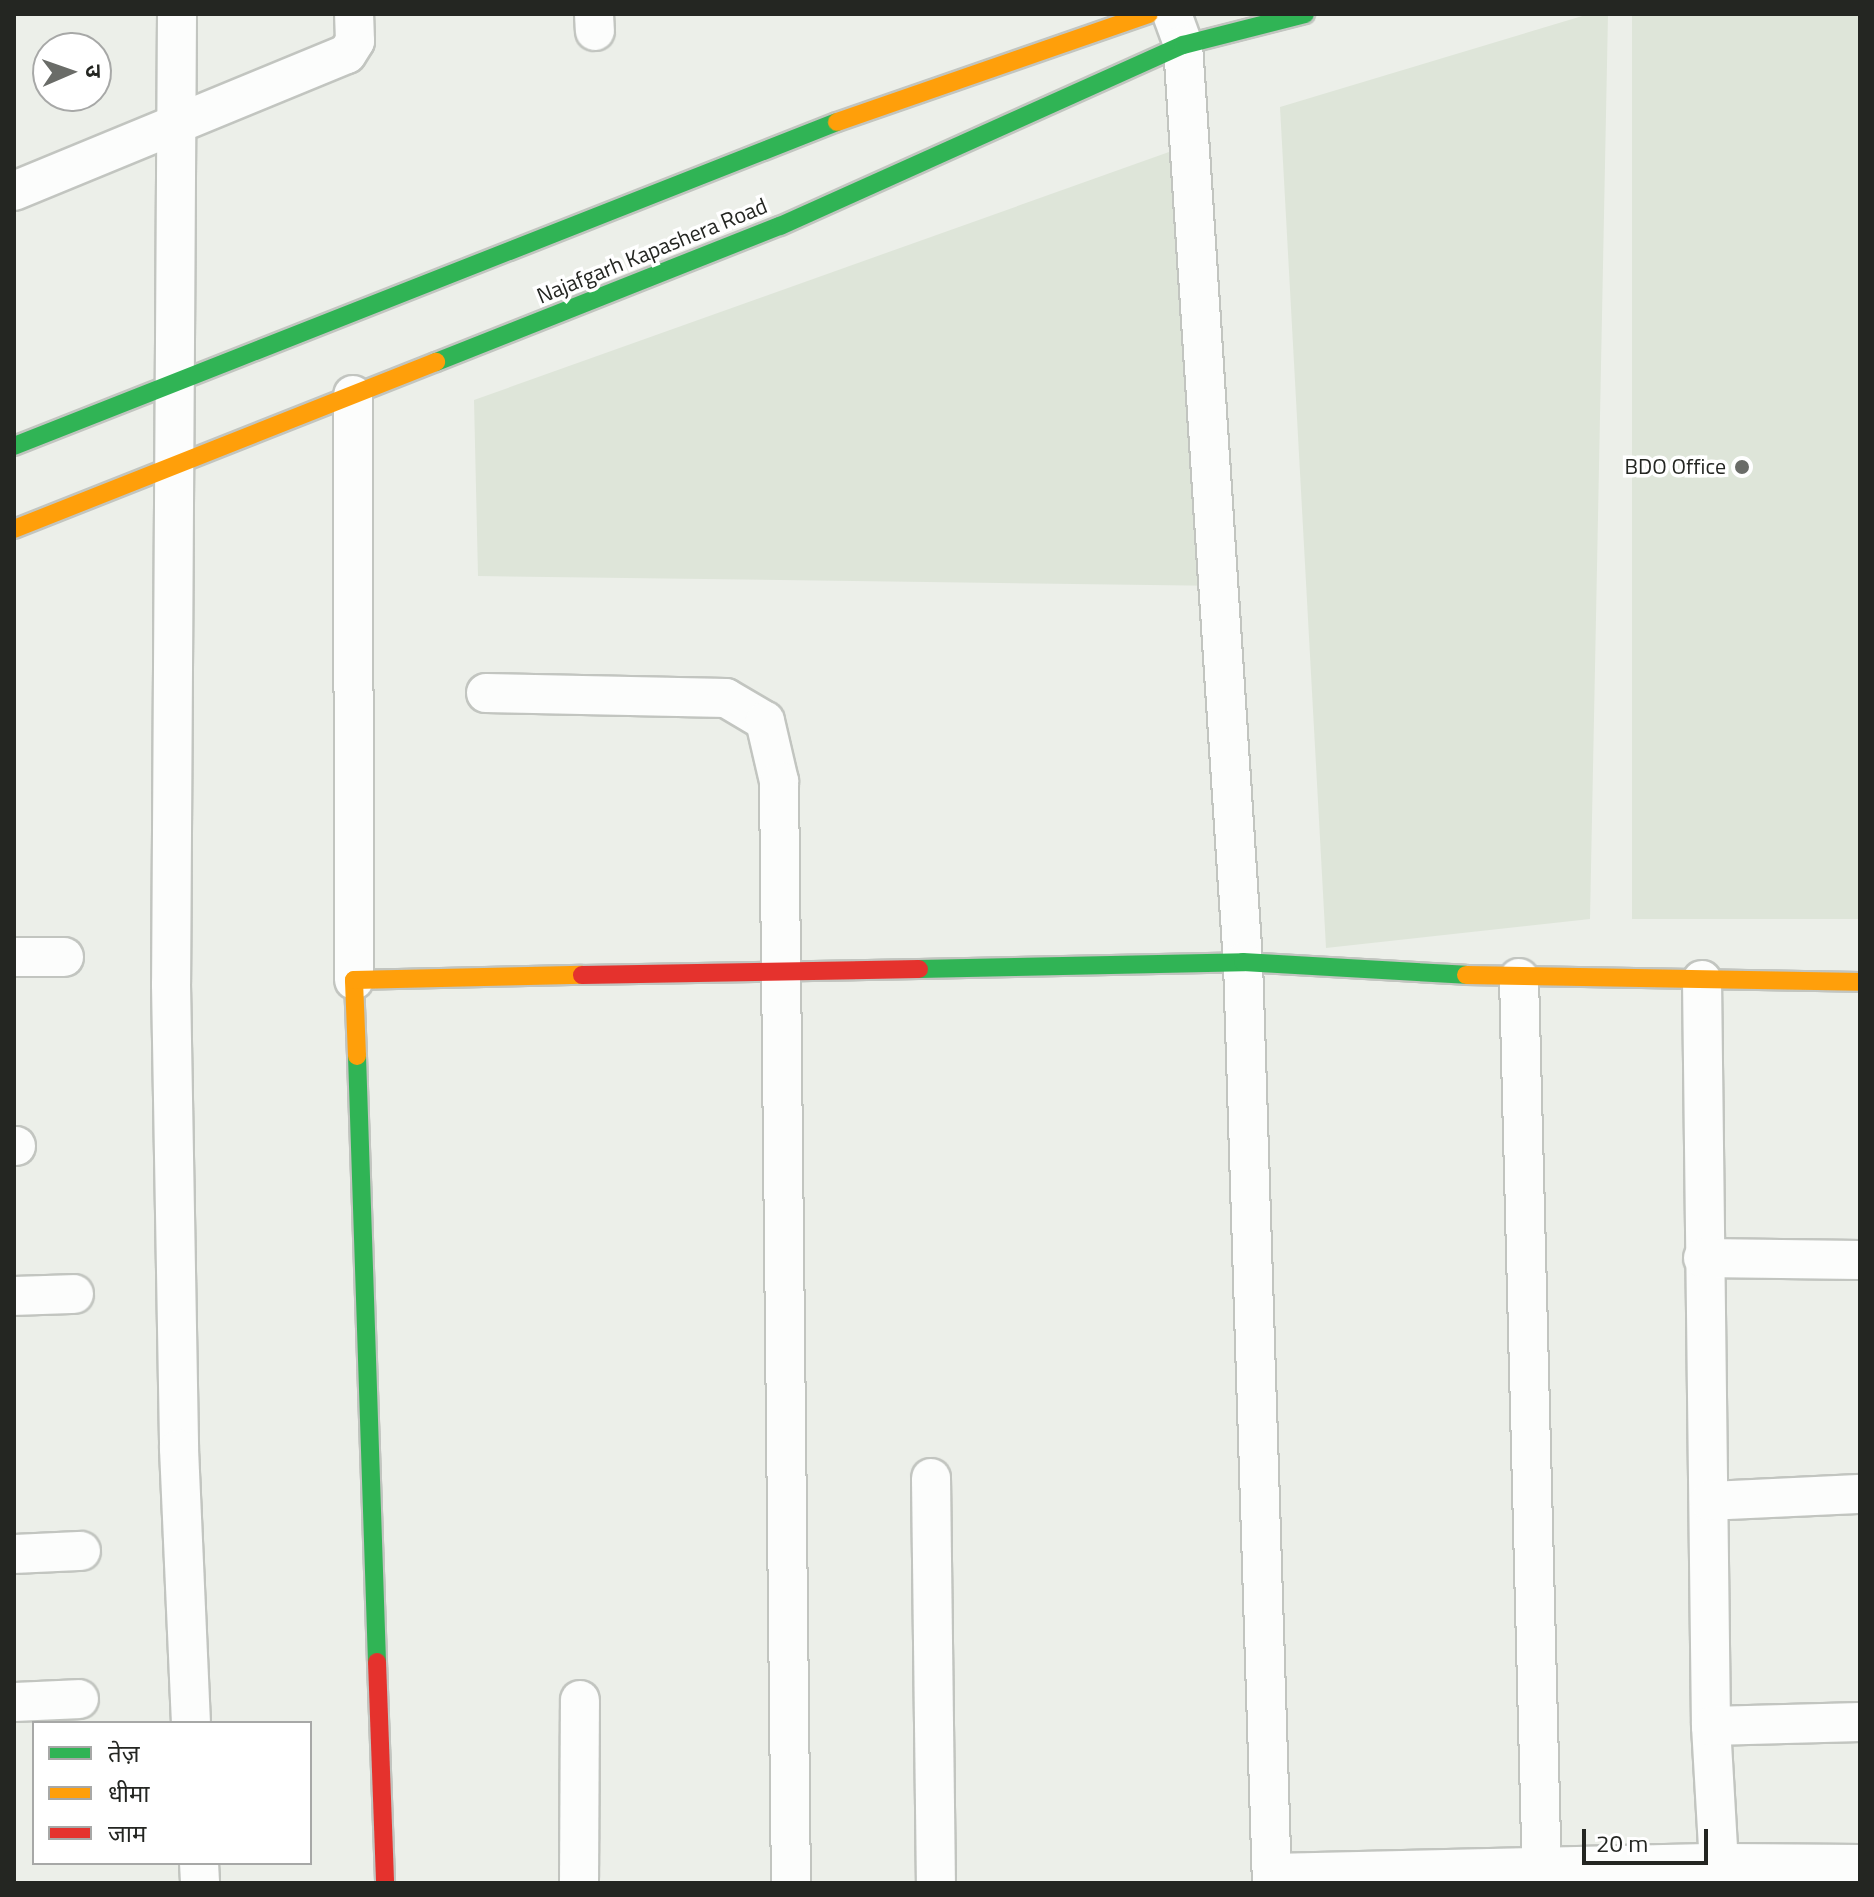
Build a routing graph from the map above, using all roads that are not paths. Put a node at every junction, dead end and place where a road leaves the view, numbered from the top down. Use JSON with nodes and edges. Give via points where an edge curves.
{"nodes":[{"id":1,"x":177,"y":14,"type":"edge"},
{"id":2,"x":354,"y":14,"type":"edge"},
{"id":3,"x":1149,"y":14,"type":"edge"},
{"id":4,"x":1305,"y":14,"type":"edge"},
{"id":5,"x":1254,"y":20,"type":"edge"},
{"id":6,"x":1178,"y":30,"type":"edge"},
{"id":7,"x":175,"y":128,"type":"junction"},
{"id":8,"x":14,"y":191,"type":"edge"},
{"id":9,"x":178,"y":382,"type":"junction"},
{"id":10,"x":353,"y":395,"type":"junction"},
{"id":11,"x":14,"y":446,"type":"edge"},
{"id":12,"x":177,"y":466,"type":"junction"},
{"id":13,"x":14,"y":529,"type":"edge"},
{"id":14,"x":486,"y":693,"type":"dead end"},
{"id":15,"x":14,"y":957,"type":"edge"},
{"id":16,"x":64,"y":957,"type":"dead end"},
{"id":17,"x":1243,"y":962,"type":"junction"},
{"id":18,"x":783,"y":973,"type":"junction"},
{"id":19,"x":1519,"y":978,"type":"junction"},
{"id":20,"x":354,"y":980,"type":"junction"},
{"id":21,"x":1702,"y":980,"type":"junction"},
{"id":22,"x":1860,"y":982,"type":"edge"},
{"id":23,"x":1703,"y":1258,"type":"junction"},
{"id":24,"x":1860,"y":1260,"type":"edge"},
{"id":25,"x":74,"y":1294,"type":"dead end"},
{"id":26,"x":14,"y":1296,"type":"edge"},
{"id":27,"x":931,"y":1478,"type":"dead end"},
{"id":28,"x":1860,"y":1494,"type":"edge"},
{"id":29,"x":1709,"y":1501,"type":"junction"},
{"id":30,"x":81,"y":1551,"type":"dead end"},
{"id":31,"x":14,"y":1554,"type":"edge"},
{"id":32,"x":79,"y":1699,"type":"dead end"},
{"id":33,"x":580,"y":1700,"type":"dead end"},
{"id":34,"x":14,"y":1702,"type":"edge"},
{"id":35,"x":191,"y":1721,"type":"edge"},
{"id":36,"x":1860,"y":1722,"type":"edge"},
{"id":37,"x":1711,"y":1726,"type":"junction"},
{"id":38,"x":1859,"y":1870,"type":"edge"},
{"id":39,"x":1720,"y":1873,"type":"edge"},
{"id":40,"x":1542,"y":1876,"type":"edge"},
{"id":41,"x":1272,"y":1878,"type":"edge"},
{"id":42,"x":385,"y":1883,"type":"edge"},
{"id":43,"x":579,"y":1883,"type":"edge"},
{"id":44,"x":791,"y":1883,"type":"edge"},
{"id":45,"x":936,"y":1883,"type":"edge"}],
"edges":[{"from":1,"to":7,"type":"street"},
{"from":2,"to":7,"type":"street","via":[[355,41],[347,54]]},
{"from":3,"to":9,"type":"main road","via":[[764,147]]},
{"from":4,"to":5,"type":"main road","name":"Najafgarh Kapashera Road"},
{"from":5,"to":6,"type":"main road","name":"Najafgarh Kapashera Road"},
{"from":6,"to":10,"type":"main road","name":"Najafgarh Kapashera Road","via":[[780,226]]},
{"from":6,"to":17,"type":"street"},
{"from":7,"to":8,"type":"street"},
{"from":7,"to":9,"type":"street"},
{"from":9,"to":11,"type":"main road"},
{"from":9,"to":12,"type":"street"},
{"from":10,"to":12,"type":"main road","name":"Najafgarh Kapashera Road"},
{"from":10,"to":20,"type":"street"},
{"from":12,"to":13,"type":"main road","name":"Najafgarh Kapashera Road"},
{"from":12,"to":35,"type":"street","via":[[171,984],[179,1449]]},
{"from":14,"to":18,"type":"street","via":[[726,698],[765,721],[779,781]]},
{"from":15,"to":16,"type":"street"},
{"from":17,"to":18,"type":"main road"},
{"from":17,"to":19,"type":"main road"},
{"from":17,"to":41,"type":"street"},
{"from":18,"to":20,"type":"main road"},
{"from":18,"to":44,"type":"street"},
{"from":19,"to":21,"type":"main road"},
{"from":19,"to":40,"type":"street"},
{"from":20,"to":42,"type":"main road"},
{"from":21,"to":22,"type":"main road"},
{"from":21,"to":23,"type":"street"},
{"from":23,"to":24,"type":"street"},
{"from":23,"to":29,"type":"street"},
{"from":25,"to":26,"type":"street"},
{"from":27,"to":45,"type":"street"},
{"from":28,"to":29,"type":"street"},
{"from":29,"to":37,"type":"street"},
{"from":30,"to":31,"type":"street"},
{"from":32,"to":34,"type":"street"},
{"from":33,"to":43,"type":"street"},
{"from":36,"to":37,"type":"street"},
{"from":37,"to":39,"type":"street"},
{"from":38,"to":39,"type":"street"},
{"from":39,"to":40,"type":"street"},
{"from":40,"to":41,"type":"street"}]}
